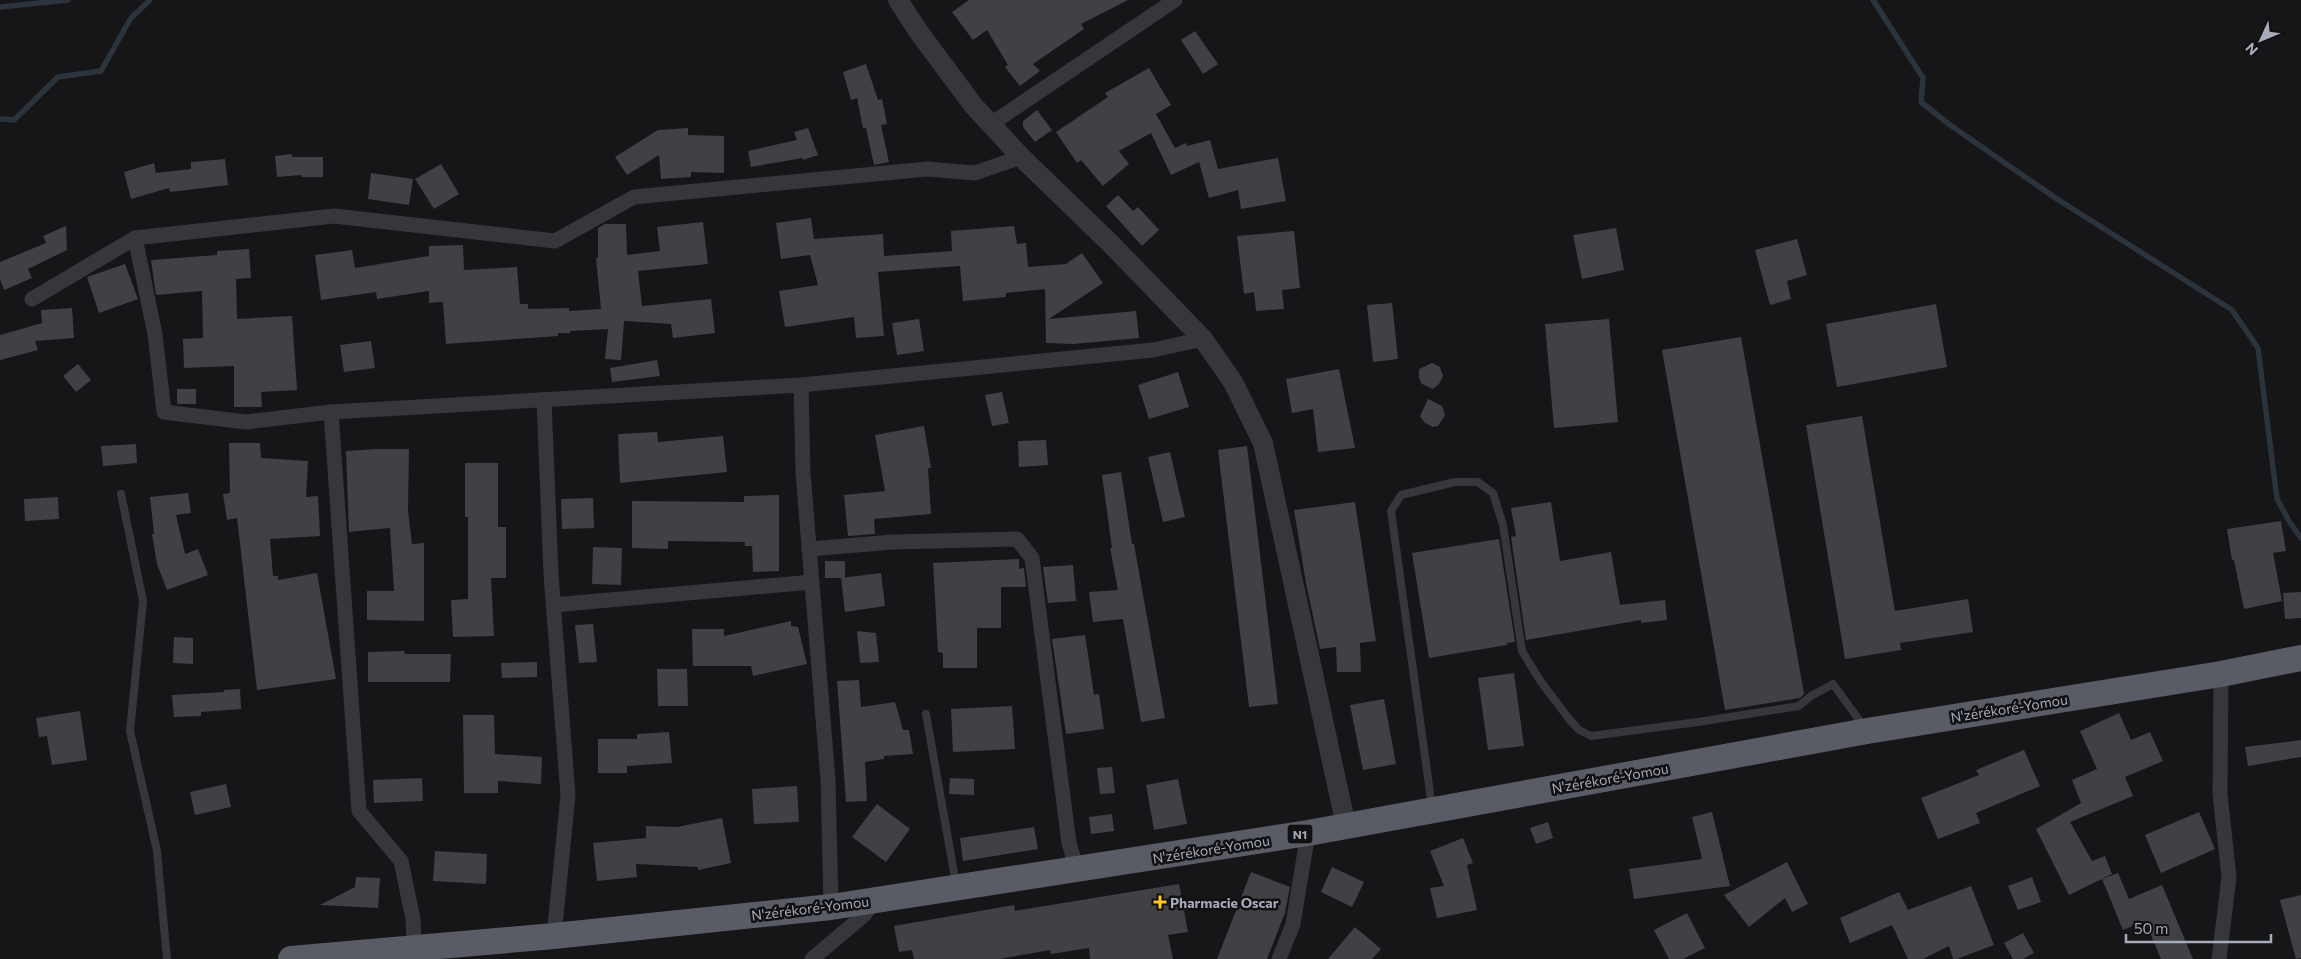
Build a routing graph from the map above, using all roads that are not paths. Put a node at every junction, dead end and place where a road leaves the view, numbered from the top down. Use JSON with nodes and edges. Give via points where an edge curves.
{"nodes":[{"id":1,"x":898,"y":0,"type":"edge"},
{"id":2,"x":1175,"y":0,"type":"edge"},
{"id":3,"x":991,"y":124,"type":"junction"},
{"id":4,"x":1021,"y":157,"type":"junction"},
{"id":5,"x":134,"y":238,"type":"junction"},
{"id":6,"x":32,"y":299,"type":"dead end"},
{"id":7,"x":1203,"y":339,"type":"junction"},
{"id":8,"x":801,"y":385,"type":"junction"},
{"id":9,"x":544,"y":400,"type":"junction"},
{"id":10,"x":332,"y":412,"type":"junction"},
{"id":11,"x":121,"y":494,"type":"dead end"},
{"id":12,"x":809,"y":549,"type":"junction"},
{"id":13,"x":812,"y":582,"type":"junction"},
{"id":14,"x":553,"y":605,"type":"junction"},
{"id":15,"x":2301,"y":658,"type":"edge"},
{"id":16,"x":2221,"y":674,"type":"junction"},
{"id":17,"x":926,"y":714,"type":"dead end"},
{"id":18,"x":1867,"y":731,"type":"junction"},
{"id":19,"x":1432,"y":810,"type":"junction"},
{"id":20,"x":1346,"y":826,"type":"junction"},
{"id":21,"x":1308,"y":833,"type":"junction"},
{"id":22,"x":1077,"y":870,"type":"junction"},
{"id":23,"x":956,"y":888,"type":"junction"},
{"id":24,"x":875,"y":900,"type":"junction"},
{"id":25,"x":831,"y":907,"type":"junction"},
{"id":26,"x":554,"y":936,"type":"junction"},
{"id":27,"x":414,"y":947,"type":"junction"},
{"id":28,"x":167,"y":959,"type":"edge"},
{"id":29,"x":291,"y":959,"type":"edge"},
{"id":30,"x":812,"y":959,"type":"edge"},
{"id":31,"x":1279,"y":959,"type":"edge"},
{"id":32,"x":2219,"y":959,"type":"edge"}],
"edges":[{"from":1,"to":3,"type":"street","via":[[918,32]]},
{"from":2,"to":3,"type":"street"},
{"from":3,"to":4,"type":"street"},
{"from":4,"to":5,"type":"street","via":[[975,173],[927,169],[634,197],[555,241],[334,216]]},
{"from":4,"to":7,"type":"street"},
{"from":5,"to":6,"type":"street"},
{"from":5,"to":10,"type":"street","via":[[155,334],[164,412],[246,422]]},
{"from":7,"to":8,"type":"street","via":[[1153,350]]},
{"from":7,"to":20,"type":"street","via":[[1233,382],[1263,443]]},
{"from":8,"to":9,"type":"street"},
{"from":8,"to":12,"type":"street"},
{"from":9,"to":10,"type":"street"},
{"from":9,"to":14,"type":"street"},
{"from":10,"to":27,"type":"street","via":[[359,811],[401,861],[413,919]]},
{"from":11,"to":28,"type":"lane","via":[[143,601],[130,730],[157,850]]},
{"from":12,"to":13,"type":"street"},
{"from":12,"to":22,"type":"street","via":[[893,542],[1017,539],[1032,558],[1069,843]]},
{"from":13,"to":14,"type":"street"},
{"from":13,"to":25,"type":"street","via":[[828,780]]},
{"from":14,"to":26,"type":"street","via":[[568,795]]},
{"from":15,"to":16,"type":"highway","name":"N'zérékoré-Yomou","number":"N1"},
{"from":16,"to":18,"type":"highway","name":"N'zérékoré-Yomou","number":"N1"},
{"from":16,"to":32,"type":"street","via":[[2220,794],[2229,877]]},
{"from":17,"to":23,"type":"lane"},
{"from":18,"to":19,"type":"highway","name":"N'zérékoré-Yomou","number":"N1"},
{"from":18,"to":19,"type":"lane","via":[[1833,684],[1799,706],[1591,736],[1579,730],[1541,682],[1522,651],[1503,525],[1493,493],[1478,482],[1455,482],[1401,495],[1391,511]]},
{"from":19,"to":20,"type":"highway","name":"N'zérékoré-Yomou","number":"N1"},
{"from":20,"to":21,"type":"highway","name":"N'zérékoré-Yomou","number":"N1"},
{"from":21,"to":22,"type":"highway","name":"N'zérékoré-Yomou","number":"N1"},
{"from":21,"to":31,"type":"street","via":[[1293,924]]},
{"from":22,"to":23,"type":"highway","name":"N'zérékoré-Yomou","number":"N1"},
{"from":23,"to":24,"type":"highway","name":"N'zérékoré-Yomou","number":"N1"},
{"from":24,"to":25,"type":"highway","name":"N'zérékoré-Yomou","number":"N1"},
{"from":24,"to":30,"type":"street","via":[[864,915]]},
{"from":25,"to":26,"type":"highway","name":"N'zérékoré-Yomou","number":"N1"},
{"from":26,"to":27,"type":"highway","name":"N'zérékoré-Yomou","number":"N1"},
{"from":27,"to":29,"type":"highway","name":"N'zérékoré-Yomou","number":"N1"}]}
